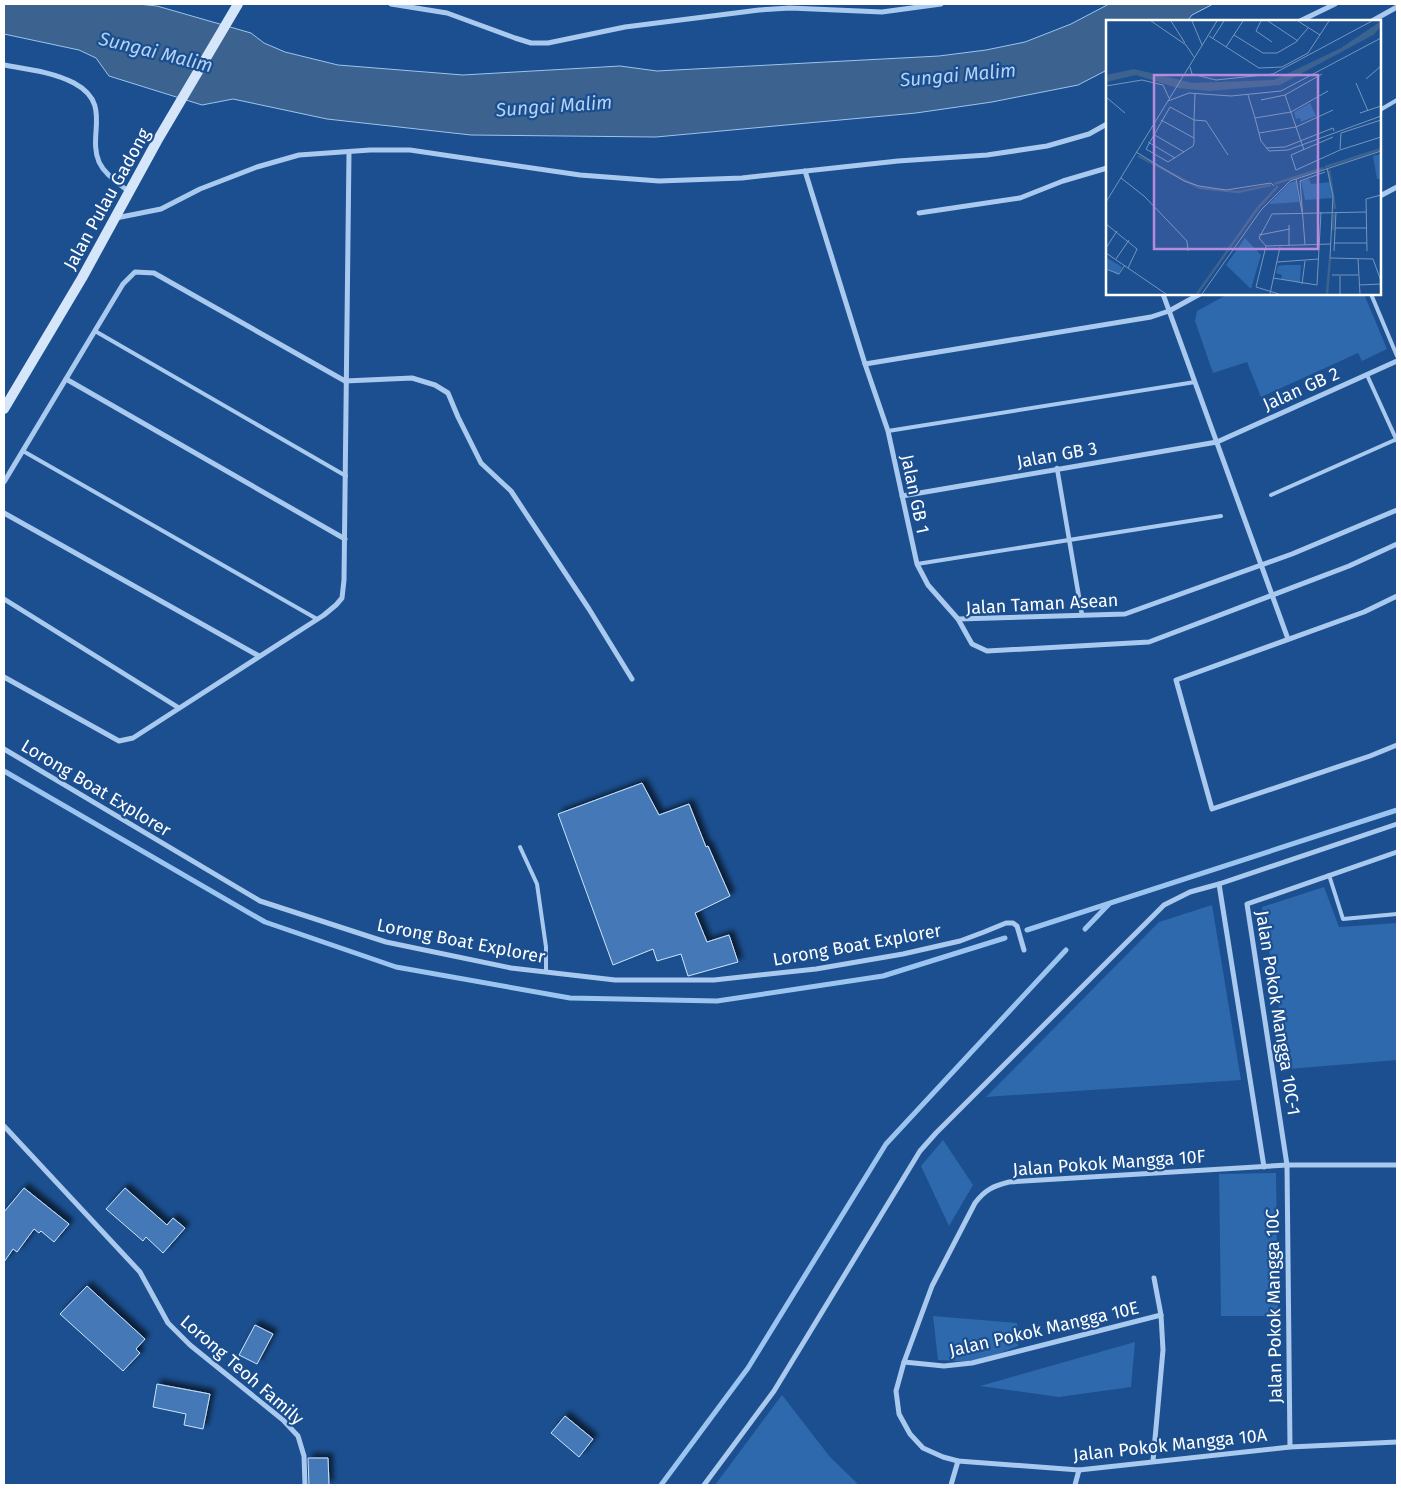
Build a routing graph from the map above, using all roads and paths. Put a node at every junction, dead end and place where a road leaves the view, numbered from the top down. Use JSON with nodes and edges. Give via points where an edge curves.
{"nodes":[{"id":1,"x":238,"y":4,"type":"edge"},
{"id":2,"x":391,"y":4,"type":"edge"},
{"id":3,"x":941,"y":4,"type":"edge"},
{"id":4,"x":1334,"y":4,"type":"edge"},
{"id":5,"x":1397,"y":8,"type":"edge"},
{"id":6,"x":1302,"y":20,"type":"edge"},
{"id":7,"x":1374,"y":20,"type":"edge"},
{"id":8,"x":4,"y":64,"type":"edge"},
{"id":9,"x":1397,"y":100,"type":"edge"},
{"id":10,"x":1381,"y":109,"type":"edge"},
{"id":11,"x":1106,"y":125,"type":"edge"},
{"id":12,"x":349,"y":152,"type":"junction"},
{"id":13,"x":1106,"y":168,"type":"edge"},
{"id":14,"x":805,"y":171,"type":"junction"},
{"id":15,"x":1397,"y":187,"type":"edge"},
{"id":16,"x":130,"y":192,"type":"junction"},
{"id":17,"x":1381,"y":195,"type":"edge"},
{"id":18,"x":919,"y":213,"type":"dead end"},
{"id":19,"x":116,"y":218,"type":"junction"},
{"id":20,"x":1163,"y":295,"type":"edge"},
{"id":21,"x":1198,"y":295,"type":"edge"},
{"id":22,"x":1371,"y":295,"type":"edge"},
{"id":23,"x":1169,"y":311,"type":"junction"},
{"id":24,"x":95,"y":331,"type":"junction"},
{"id":25,"x":1397,"y":356,"type":"edge"},
{"id":26,"x":1397,"y":362,"type":"edge"},
{"id":27,"x":865,"y":364,"type":"junction"},
{"id":28,"x":1367,"y":375,"type":"junction"},
{"id":29,"x":66,"y":379,"type":"junction"},
{"id":30,"x":346,"y":381,"type":"junction"},
{"id":31,"x":1195,"y":382,"type":"junction"},
{"id":32,"x":4,"y":409,"type":"edge"},
{"id":33,"x":888,"y":431,"type":"junction"},
{"id":34,"x":1397,"y":440,"type":"edge"},
{"id":35,"x":1217,"y":442,"type":"junction"},
{"id":36,"x":22,"y":451,"type":"junction"},
{"id":37,"x":1057,"y":468,"type":"junction"},
{"id":38,"x":346,"y":476,"type":"junction"},
{"id":39,"x":4,"y":482,"type":"edge"},
{"id":40,"x":1271,"y":495,"type":"dead end"},
{"id":41,"x":902,"y":496,"type":"junction"},
{"id":42,"x":1397,"y":510,"type":"edge"},
{"id":43,"x":4,"y":512,"type":"edge"},
{"id":44,"x":1220,"y":516,"type":"dead end"},
{"id":45,"x":345,"y":539,"type":"junction"},
{"id":46,"x":1069,"y":539,"type":"junction"},
{"id":47,"x":1397,"y":544,"type":"edge"},
{"id":48,"x":917,"y":564,"type":"junction"},
{"id":49,"x":1261,"y":565,"type":"junction"},
{"id":50,"x":1272,"y":596,"type":"junction"},
{"id":51,"x":1397,"y":596,"type":"edge"},
{"id":52,"x":4,"y":599,"type":"edge"},
{"id":53,"x":1082,"y":615,"type":"junction"},
{"id":54,"x":317,"y":619,"type":"junction"},
{"id":55,"x":958,"y":619,"type":"junction"},
{"id":56,"x":1288,"y":640,"type":"junction"},
{"id":57,"x":259,"y":656,"type":"junction"},
{"id":58,"x":4,"y":677,"type":"edge"},
{"id":59,"x":632,"y":679,"type":"dead end"},
{"id":60,"x":179,"y":708,"type":"junction"},
{"id":61,"x":1397,"y":745,"type":"edge"},
{"id":62,"x":4,"y":749,"type":"edge"},
{"id":63,"x":1397,"y":824,"type":"edge"},
{"id":64,"x":520,"y":847,"type":"dead end"},
{"id":65,"x":1397,"y":852,"type":"edge"},
{"id":66,"x":1329,"y":875,"type":"junction"},
{"id":67,"x":1220,"y":884,"type":"junction"},
{"id":68,"x":1397,"y":914,"type":"edge"},
{"id":69,"x":1024,"y":950,"type":"dead end"},
{"id":70,"x":546,"y":972,"type":"junction"},
{"id":71,"x":4,"y":1126,"type":"edge"},
{"id":72,"x":1287,"y":1165,"type":"junction"},
{"id":73,"x":1397,"y":1165,"type":"edge"},
{"id":74,"x":1264,"y":1167,"type":"junction"},
{"id":75,"x":1154,"y":1278,"type":"dead end"},
{"id":76,"x":1161,"y":1315,"type":"junction"},
{"id":77,"x":904,"y":1362,"type":"junction"},
{"id":78,"x":1397,"y":1442,"type":"edge"},
{"id":79,"x":1290,"y":1447,"type":"junction"},
{"id":80,"x":958,"y":1461,"type":"junction"},
{"id":81,"x":1153,"y":1462,"type":"junction"},
{"id":82,"x":1078,"y":1470,"type":"junction"},
{"id":83,"x":305,"y":1485,"type":"edge"},
{"id":84,"x":704,"y":1485,"type":"edge"},
{"id":85,"x":951,"y":1485,"type":"edge"},
{"id":86,"x":1075,"y":1485,"type":"edge"}],
"edges":[{"from":1,"to":16,"type":"main road","name":"Jalan Pulau Gadong"},
{"from":2,"to":3,"type":"street","via":[[447,13],[531,43],[759,10],[790,8],[882,12]]},
{"from":4,"to":6,"type":"street"},
{"from":5,"to":7,"type":"street"},
{"from":8,"to":16,"type":"street","via":[[67,80],[90,96],[97,111],[99,162]]},
{"from":9,"to":10,"type":"lane"},
{"from":11,"to":14,"type":"street","via":[[1089,134],[1047,146],[987,155]]},
{"from":12,"to":14,"type":"street","via":[[410,150],[580,176],[638,180],[742,178]]},
{"from":12,"to":19,"type":"street","via":[[299,155],[257,167],[161,209]]},
{"from":12,"to":30,"type":"street"},
{"from":13,"to":18,"type":"street","via":[[1020,198]]},
{"from":14,"to":27,"type":"street","name":"Jalan GB 1"},
{"from":15,"to":17,"type":"street"},
{"from":16,"to":19,"type":"main road","name":"Jalan Pulau Gadong"},
{"from":19,"to":32,"type":"main road","name":"Jalan Pulau Gadong"},
{"from":20,"to":23,"type":"street"},
{"from":21,"to":23,"type":"street"},
{"from":22,"to":25,"type":"lane"},
{"from":23,"to":27,"type":"street","via":[[1152,317]]},
{"from":23,"to":31,"type":"street"},
{"from":24,"to":29,"type":"street"},
{"from":24,"to":30,"type":"street","via":[[135,272],[154,273]]},
{"from":24,"to":38,"type":"lane"},
{"from":26,"to":28,"type":"street","name":"Jalan GB 2"},
{"from":27,"to":33,"type":"street","name":"Jalan GB 1"},
{"from":28,"to":34,"type":"lane"},
{"from":28,"to":35,"type":"street","name":"Jalan GB 2"},
{"from":29,"to":36,"type":"street"},
{"from":29,"to":45,"type":"street"},
{"from":30,"to":38,"type":"street"},
{"from":30,"to":59,"type":"street","via":[[412,378],[436,385],[448,393],[481,463],[511,491]]},
{"from":31,"to":33,"type":"lane"},
{"from":31,"to":35,"type":"street"},
{"from":33,"to":41,"type":"street","name":"Jalan GB 1"},
{"from":34,"to":40,"type":"lane"},
{"from":35,"to":37,"type":"street","name":"Jalan GB 3"},
{"from":35,"to":49,"type":"street"},
{"from":36,"to":39,"type":"street"},
{"from":36,"to":54,"type":"lane"},
{"from":37,"to":41,"type":"street","name":"Jalan GB 3"},
{"from":37,"to":46,"type":"street"},
{"from":38,"to":45,"type":"street"},
{"from":41,"to":48,"type":"street","name":"Jalan GB 1"},
{"from":42,"to":49,"type":"street","name":"Jalan Taman Asean"},
{"from":43,"to":57,"type":"street"},
{"from":44,"to":46,"type":"lane"},
{"from":45,"to":54,"type":"street","via":[[342,598]]},
{"from":46,"to":48,"type":"lane"},
{"from":46,"to":53,"type":"street"},
{"from":47,"to":50,"type":"street","name":"Jalan Taman Asean"},
{"from":48,"to":55,"type":"street","name":"Jalan GB 1","via":[[928,585]]},
{"from":49,"to":50,"type":"street"},
{"from":49,"to":53,"type":"street","name":"Jalan Taman Asean","via":[[1125,614]]},
{"from":50,"to":55,"type":"street","name":"Jalan Taman Asean","via":[[1149,642],[1132,644],[988,651],[972,644]]},
{"from":50,"to":56,"type":"street"},
{"from":51,"to":56,"type":"street"},
{"from":52,"to":60,"type":"street"},
{"from":53,"to":55,"type":"street","name":"Jalan Taman Asean"},
{"from":54,"to":57,"type":"street"},
{"from":56,"to":61,"type":"street","via":[[1176,680],[1212,810]]},
{"from":57,"to":60,"type":"street"},
{"from":58,"to":60,"type":"street","via":[[119,741],[133,738]]},
{"from":62,"to":70,"type":"street","name":"Lorong Boat Explorer","via":[[260,901],[386,942],[510,968]]},
{"from":63,"to":67,"type":"street"},
{"from":64,"to":70,"type":"lane","via":[[537,884],[546,947]]},
{"from":65,"to":66,"type":"street","name":"Jalan Pokok Mangga 10C-1"},
{"from":66,"to":68,"type":"lane","via":[[1343,919]]},
{"from":66,"to":72,"type":"street","name":"Jalan Pokok Mangga 10C-1","via":[[1248,904]]},
{"from":67,"to":74,"type":"street"},
{"from":67,"to":84,"type":"street","via":[[1190,892],[1164,905],[920,1151],[774,1391]]},
{"from":69,"to":70,"type":"street","name":"Lorong Boat Explorer","via":[[1017,926],[1006,923],[960,940],[903,954],[816,969],[714,980],[615,980]]},
{"from":71,"to":83,"type":"street","name":"Lorong Teoh Family","via":[[140,1272],[168,1323],[298,1436],[304,1456]]},
{"from":72,"to":73,"type":"street","name":"Jalan Pokok Mangga 10F"},
{"from":72,"to":74,"type":"street","name":"Jalan Pokok Mangga 10F"},
{"from":72,"to":79,"type":"street","name":"Jalan Pokok Mangga 10C"},
{"from":74,"to":77,"type":"street","name":"Jalan Pokok Mangga 10F","via":[[1009,1182],[994,1186],[975,1203],[932,1286]]},
{"from":75,"to":76,"type":"street"},
{"from":76,"to":77,"type":"street","name":"Jalan Pokok Mangga 10E","via":[[972,1363],[944,1366]]},
{"from":76,"to":81,"type":"street","via":[[1163,1350]]},
{"from":77,"to":80,"type":"street","name":"Jalan Pokok Mangga 10A","via":[[896,1391],[899,1414],[910,1434],[923,1448]]},
{"from":78,"to":79,"type":"street","name":"Jalan Pokok Mangga 10A"},
{"from":79,"to":81,"type":"street","name":"Jalan Pokok Mangga 10A"},
{"from":80,"to":82,"type":"street","name":"Jalan Pokok Mangga 10A"},
{"from":80,"to":85,"type":"street"},
{"from":81,"to":82,"type":"street","name":"Jalan Pokok Mangga 10A"},
{"from":82,"to":86,"type":"street"}]}
